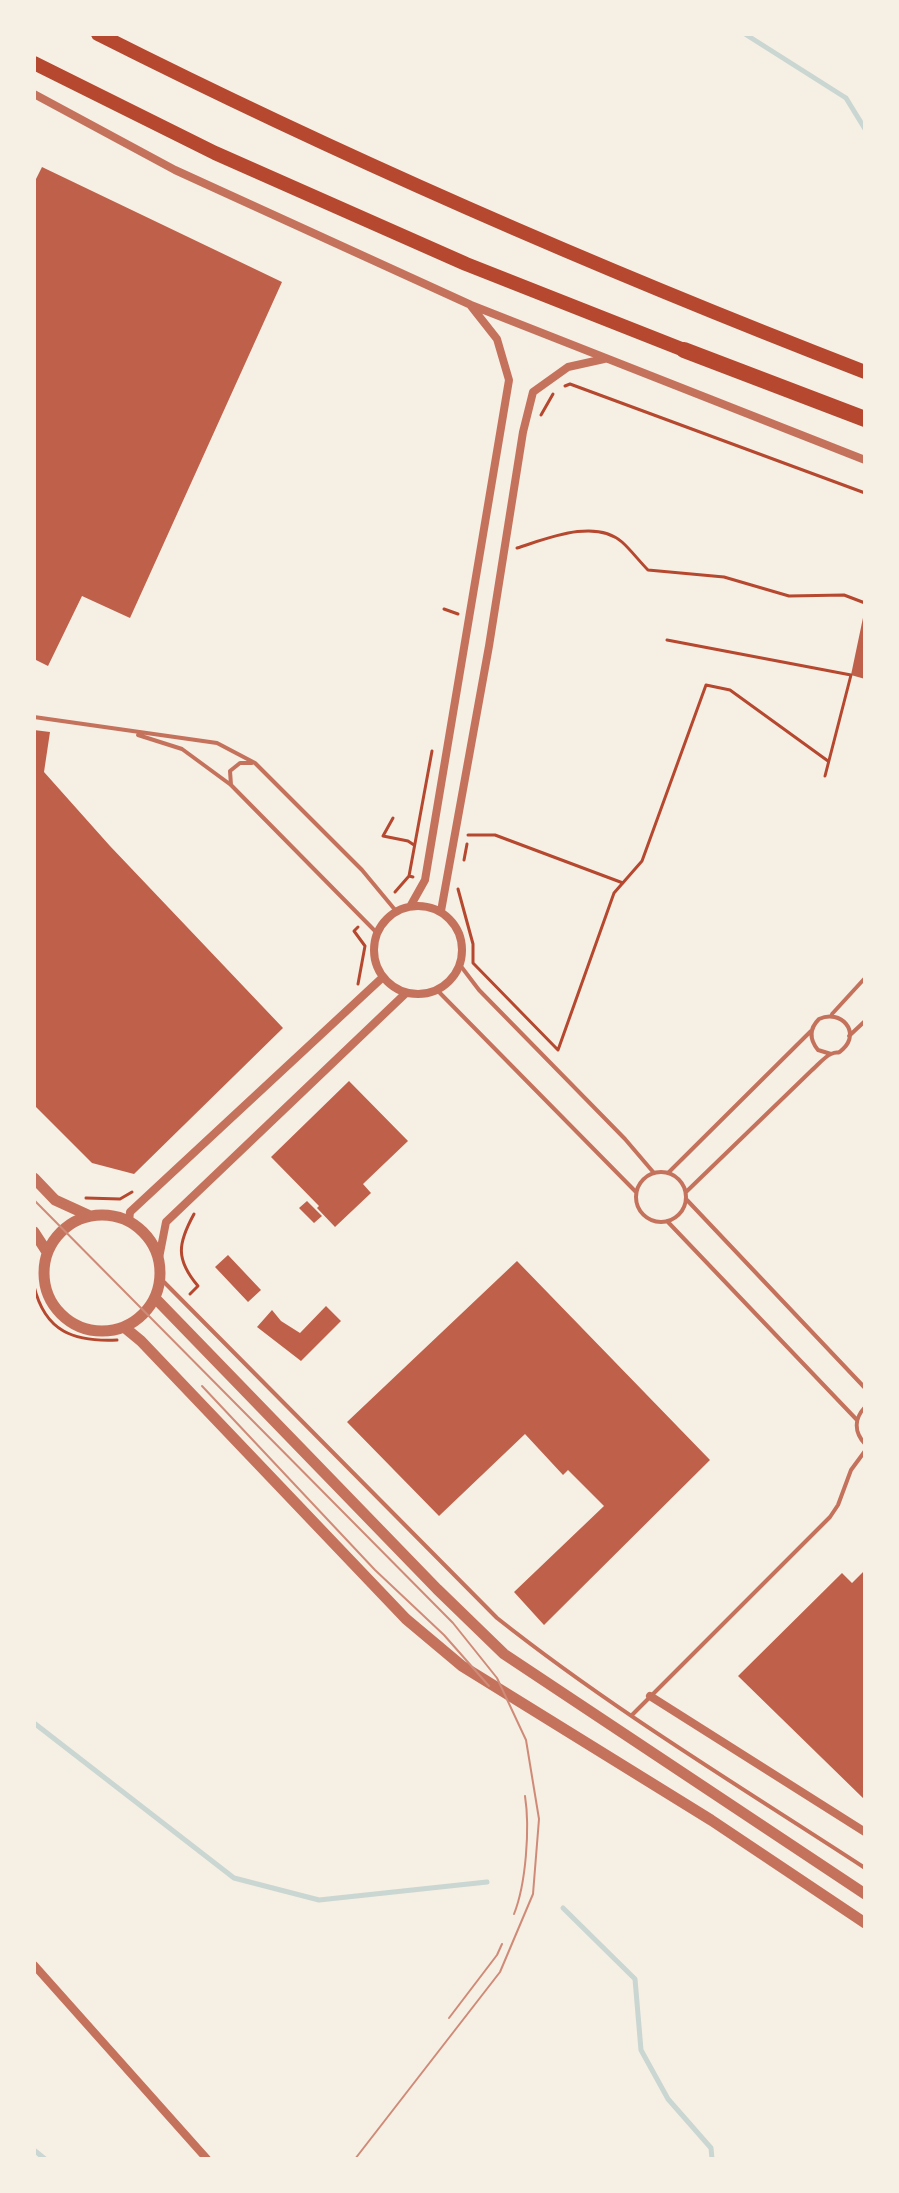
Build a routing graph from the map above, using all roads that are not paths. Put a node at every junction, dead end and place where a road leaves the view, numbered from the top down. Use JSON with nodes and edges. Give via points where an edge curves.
{"nodes":[{"id":1,"x":98,"y":34,"type":"edge"},
{"id":2,"x":34,"y":63,"type":"edge"},
{"id":3,"x":34,"y":94,"type":"edge"},
{"id":4,"x":471,"y":305,"type":"junction"},
{"id":5,"x":684,"y":350,"type":"joint"},
{"id":6,"x":605,"y":358,"type":"junction"},
{"id":7,"x":865,"y":372,"type":"edge"},
{"id":8,"x":865,"y":419,"type":"edge"},
{"id":9,"x":865,"y":460,"type":"edge"},
{"id":10,"x":34,"y":717,"type":"edge"},
{"id":11,"x":124,"y":731,"type":"junction"},
{"id":12,"x":255,"y":763,"type":"junction"},
{"id":13,"x":231,"y":785,"type":"junction"},
{"id":14,"x":411,"y":905,"type":"junction"},
{"id":15,"x":396,"y":911,"type":"junction"},
{"id":16,"x":441,"y":911,"type":"junction"},
{"id":17,"x":377,"y":933,"type":"junction"},
{"id":18,"x":460,"y":965,"type":"junction"},
{"id":19,"x":383,"y":977,"type":"junction"},
{"id":20,"x":865,"y":978,"type":"edge"},
{"id":21,"x":437,"y":990,"type":"junction"},
{"id":22,"x":406,"y":993,"type":"junction"},
{"id":23,"x":831,"y":1015,"type":"junction"},
{"id":24,"x":865,"y":1021,"type":"edge"},
{"id":25,"x":811,"y":1031,"type":"junction"},
{"id":26,"x":849,"y":1036,"type":"junction"},
{"id":27,"x":831,"y":1054,"type":"junction"},
{"id":28,"x":654,"y":1173,"type":"junction"},
{"id":29,"x":668,"y":1173,"type":"junction"},
{"id":30,"x":34,"y":1178,"type":"edge"},
{"id":31,"x":636,"y":1192,"type":"junction"},
{"id":32,"x":686,"y":1192,"type":"junction"},
{"id":33,"x":686,"y":1199,"type":"junction"},
{"id":34,"x":90,"y":1216,"type":"junction"},
{"id":35,"x":129,"y":1221,"type":"junction"},
{"id":36,"x":667,"y":1221,"type":"junction"},
{"id":37,"x":34,"y":1232,"type":"edge"},
{"id":38,"x":47,"y":1252,"type":"junction"},
{"id":39,"x":159,"y":1258,"type":"junction"},
{"id":40,"x":161,"y":1279,"type":"junction"},
{"id":41,"x":155,"y":1298,"type":"junction"},
{"id":42,"x":124,"y":1327,"type":"junction"},
{"id":43,"x":865,"y":1388,"type":"edge"},
{"id":44,"x":865,"y":1407,"type":"edge"},
{"id":45,"x":857,"y":1420,"type":"junction"},
{"id":46,"x":865,"y":1444,"type":"edge"},
{"id":47,"x":865,"y":1451,"type":"edge"},
{"id":48,"x":650,"y":1696,"type":"junction"},
{"id":49,"x":632,"y":1715,"type":"junction"},
{"id":50,"x":865,"y":1832,"type":"edge"},
{"id":51,"x":865,"y":1868,"type":"edge"},
{"id":52,"x":865,"y":1894,"type":"edge"},
{"id":53,"x":865,"y":1923,"type":"edge"},
{"id":54,"x":34,"y":1965,"type":"edge"},
{"id":55,"x":207,"y":2159,"type":"edge"}],
"edges":[{"from":1,"to":7,"type":"main road","via":[[377,169]]},
{"from":2,"to":5,"type":"main road","via":[[215,153],[452,258]]},
{"from":3,"to":4,"type":"street","via":[[175,170]]},
{"from":4,"to":6,"type":"street"},
{"from":4,"to":14,"type":"street","via":[[497,339],[509,380],[425,880]]},
{"from":5,"to":8,"type":"highway"},
{"from":6,"to":9,"type":"street"},
{"from":6,"to":16,"type":"street","via":[[568,367],[533,392]]},
{"from":10,"to":11,"type":"lane"},
{"from":11,"to":12,"type":"lane","via":[[217,743]]},
{"from":11,"to":13,"type":"lane","via":[[182,749]]},
{"from":12,"to":13,"type":"lane","via":[[240,763],[230,771]]},
{"from":12,"to":15,"type":"lane"},
{"from":13,"to":17,"type":"lane"},
{"from":14,"to":15,"type":"street"},
{"from":14,"to":16,"type":"street"},
{"from":15,"to":17,"type":"street"},
{"from":16,"to":18,"type":"street","via":[[460,934]]},
{"from":17,"to":19,"type":"street","via":[[375,963]]},
{"from":18,"to":21,"type":"street"},
{"from":18,"to":28,"type":"lane"},
{"from":19,"to":22,"type":"street"},
{"from":19,"to":35,"type":"street","via":[[130,1212]]},
{"from":20,"to":23,"type":"lane"},
{"from":21,"to":22,"type":"street"},
{"from":21,"to":31,"type":"lane"},
{"from":22,"to":39,"type":"street","via":[[166,1222]]},
{"from":23,"to":25,"type":"lane","via":[[819,1019]]},
{"from":23,"to":26,"type":"lane","via":[[842,1019]]},
{"from":24,"to":26,"type":"lane"},
{"from":25,"to":27,"type":"lane","via":[[818,1050]]},
{"from":25,"to":29,"type":"lane"},
{"from":26,"to":27,"type":"lane","via":[[843,1049]]},
{"from":27,"to":32,"type":"lane"},
{"from":28,"to":29,"type":"lane"},
{"from":28,"to":31,"type":"lane","via":[[639,1183]]},
{"from":29,"to":32,"type":"lane"},
{"from":30,"to":34,"type":"street","via":[[55,1200]]},
{"from":31,"to":36,"type":"lane","via":[[641,1213]]},
{"from":32,"to":33,"type":"lane"},
{"from":33,"to":36,"type":"lane","via":[[676,1217]]},
{"from":33,"to":43,"type":"lane"},
{"from":34,"to":35,"type":"street"},
{"from":34,"to":38,"type":"street","via":[[60,1233]]},
{"from":35,"to":39,"type":"street","via":[[145,1232]]},
{"from":36,"to":45,"type":"lane"},
{"from":37,"to":38,"type":"street"},
{"from":38,"to":42,"type":"street","via":[[46,1288],[55,1307],[89,1330]]},
{"from":39,"to":40,"type":"street"},
{"from":40,"to":41,"type":"street"},
{"from":40,"to":49,"type":"lane","via":[[497,1618]]},
{"from":41,"to":42,"type":"street","via":[[142,1316]]},
{"from":41,"to":52,"type":"street","via":[[504,1654]]},
{"from":42,"to":53,"type":"street","via":[[430,1641],[475,1675],[686,1804]]},
{"from":44,"to":45,"type":"lane"},
{"from":45,"to":46,"type":"lane"},
{"from":47,"to":48,"type":"lane","via":[[830,1517]]},
{"from":48,"to":49,"type":"lane"},
{"from":48,"to":50,"type":"street"},
{"from":49,"to":51,"type":"lane"},
{"from":54,"to":55,"type":"street"}]}
